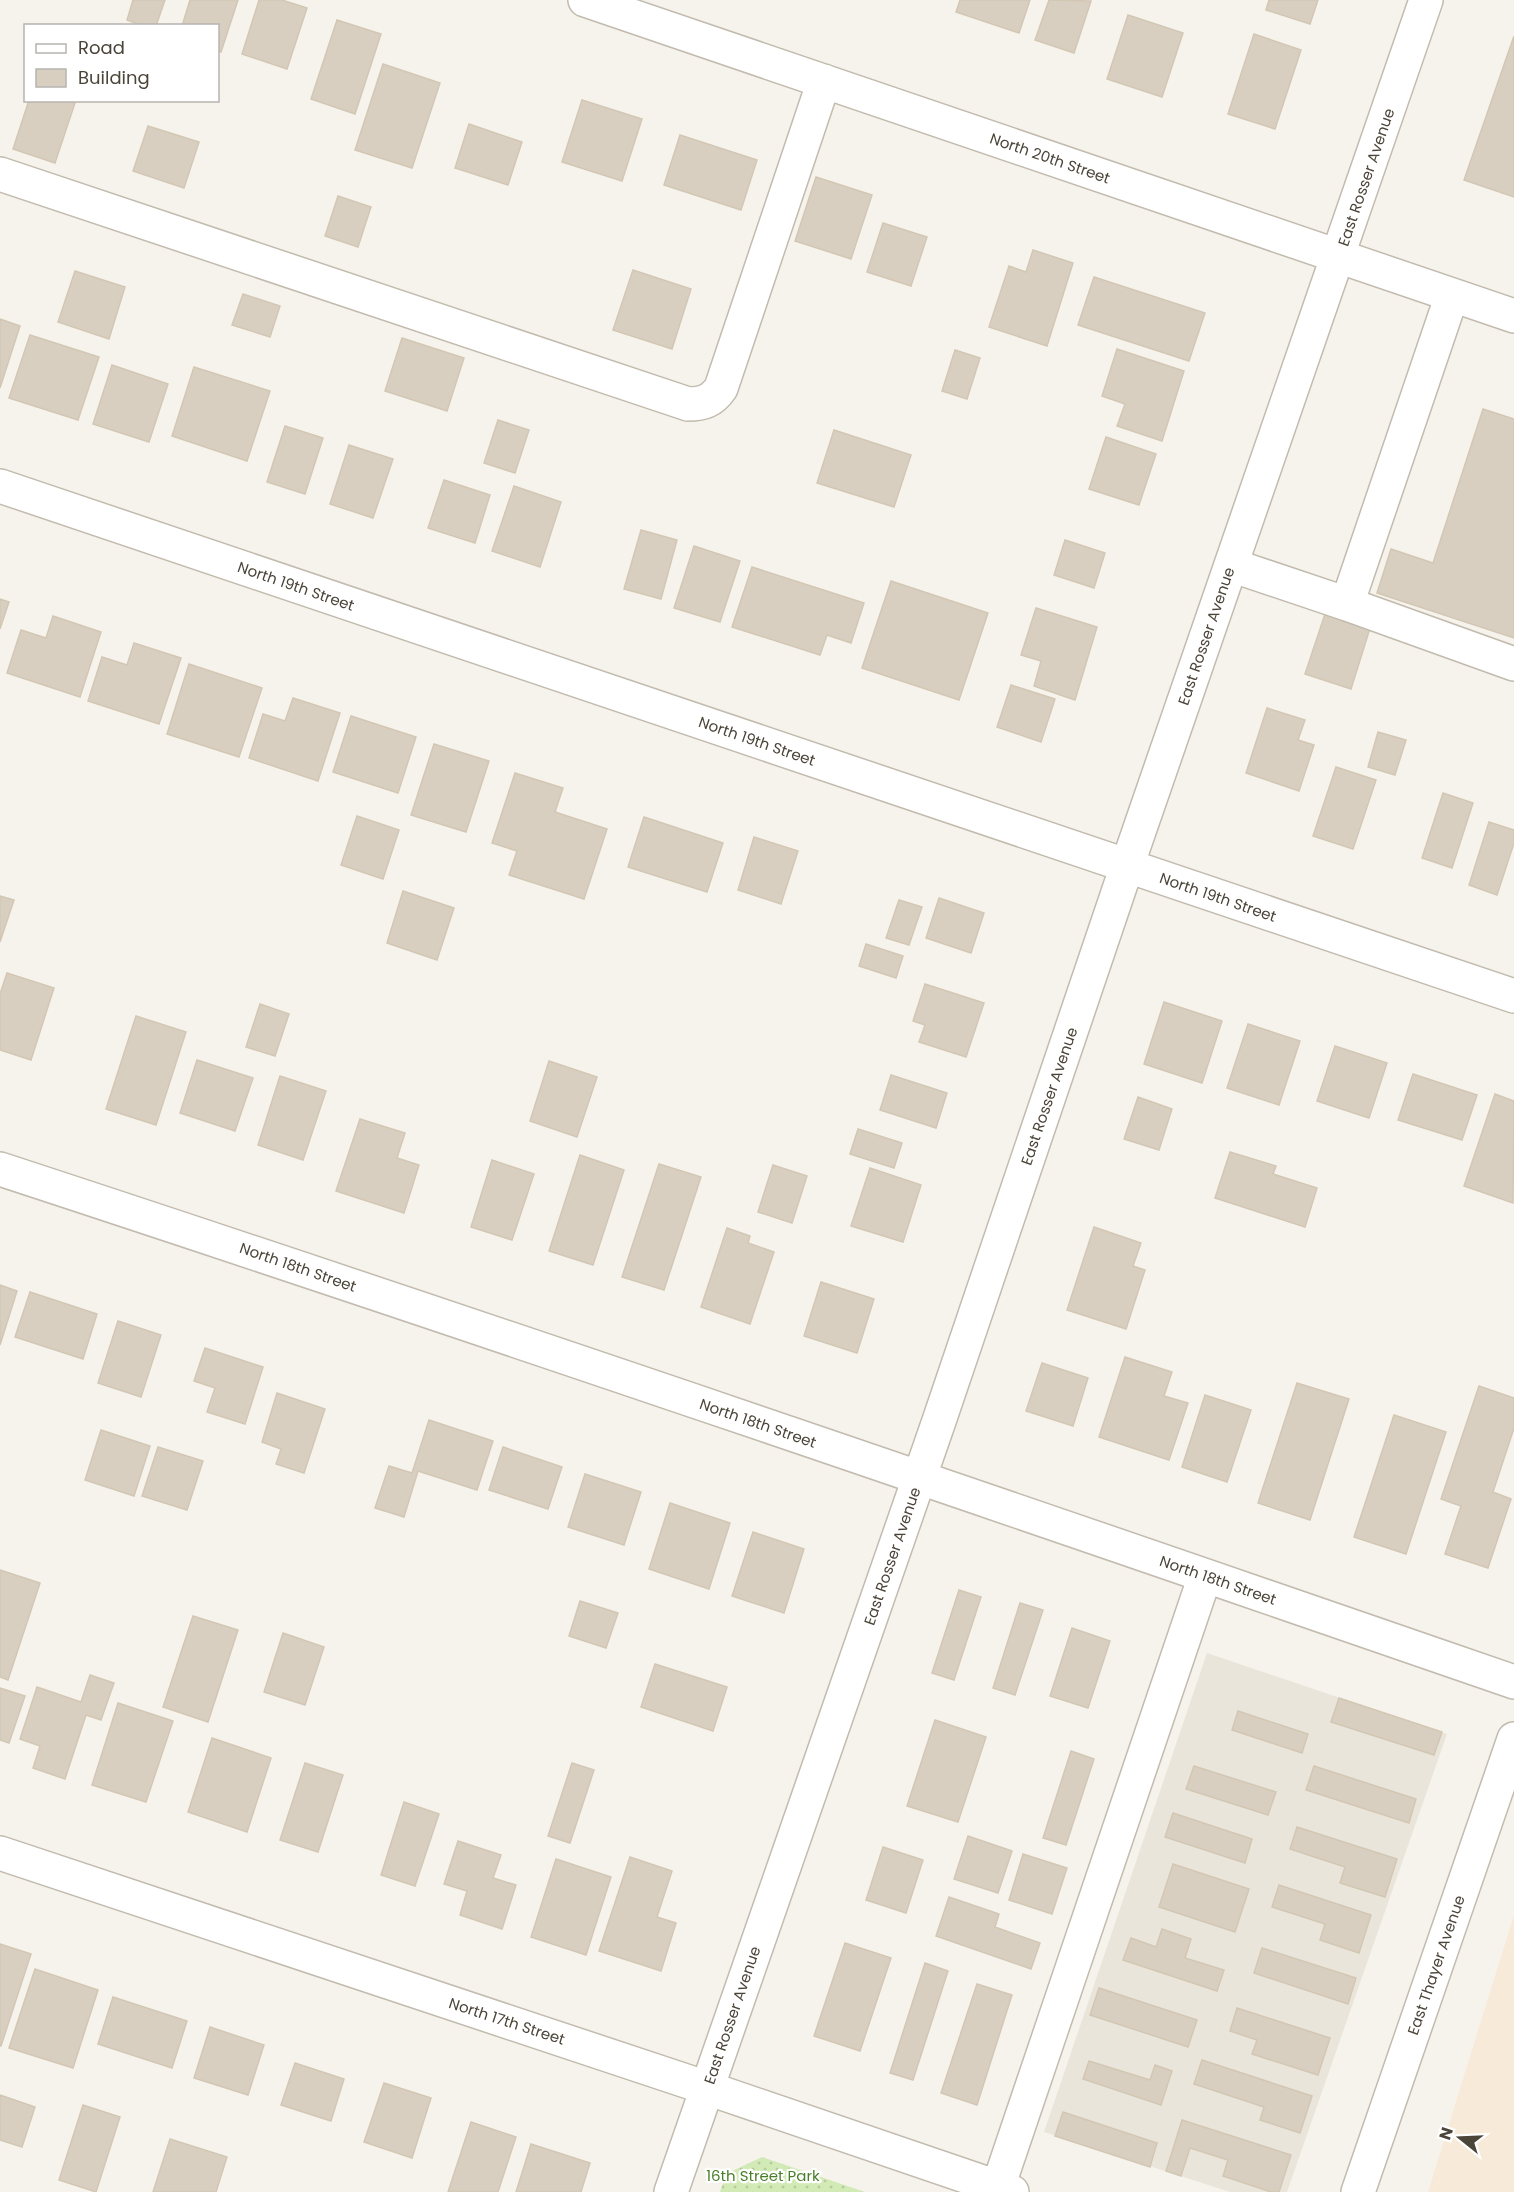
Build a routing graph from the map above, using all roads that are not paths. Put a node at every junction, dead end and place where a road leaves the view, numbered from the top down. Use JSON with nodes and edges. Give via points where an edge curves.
{"nodes":[{"id":1,"x":585,"y":0,"type":"edge"},
{"id":2,"x":1426,"y":0,"type":"edge"},
{"id":3,"x":825,"y":81,"type":"junction"},
{"id":4,"x":0,"y":174,"type":"edge"},
{"id":5,"x":1339,"y":256,"type":"junction"},
{"id":6,"x":1452,"y":295,"type":"junction"},
{"id":7,"x":1514,"y":316,"type":"edge"},
{"id":8,"x":0,"y":486,"type":"edge"},
{"id":9,"x":1231,"y":565,"type":"junction"},
{"id":10,"x":1347,"y":604,"type":"junction"},
{"id":11,"x":1514,"y":664,"type":"edge"},
{"id":12,"x":1127,"y":866,"type":"junction"},
{"id":13,"x":1514,"y":996,"type":"edge"},
{"id":14,"x":0,"y":1169,"type":"edge"},
{"id":15,"x":919,"y":1478,"type":"junction"},
{"id":16,"x":1205,"y":1576,"type":"junction"},
{"id":17,"x":1514,"y":1682,"type":"edge"},
{"id":18,"x":1514,"y":1739,"type":"edge"},
{"id":19,"x":0,"y":1853,"type":"edge"},
{"id":20,"x":707,"y":2088,"type":"junction"},
{"id":21,"x":1005,"y":2189,"type":"edge"},
{"id":22,"x":671,"y":2192,"type":"edge"},
{"id":23,"x":1358,"y":2192,"type":"edge"}],
"edges":[{"from":1,"to":3,"type":"street","name":"North 20th Street"},
{"from":2,"to":5,"type":"street","name":"East Rosser Avenue"},
{"from":3,"to":4,"type":"street","via":[[722,388],[708,401],[698,404],[688,404]]},
{"from":3,"to":5,"type":"street","name":"North 20th Street"},
{"from":5,"to":6,"type":"street","name":"North 20th Street"},
{"from":5,"to":9,"type":"street","name":"East Rosser Avenue"},
{"from":6,"to":7,"type":"street","name":"North 20th Street"},
{"from":6,"to":10,"type":"street"},
{"from":8,"to":12,"type":"street","name":"North 19th Street"},
{"from":9,"to":10,"type":"street"},
{"from":9,"to":12,"type":"street","name":"East Rosser Avenue"},
{"from":10,"to":11,"type":"street"},
{"from":12,"to":13,"type":"street","name":"North 19th Street"},
{"from":12,"to":15,"type":"street","name":"East Rosser Avenue"},
{"from":14,"to":15,"type":"street","name":"North 18th Street"},
{"from":15,"to":16,"type":"street","name":"North 18th Street"},
{"from":15,"to":20,"type":"street","name":"East Rosser Avenue"},
{"from":16,"to":17,"type":"street","name":"North 18th Street"},
{"from":16,"to":21,"type":"street"},
{"from":18,"to":23,"type":"street","name":"East Thayer Avenue"},
{"from":19,"to":20,"type":"street","name":"North 17th Street"},
{"from":20,"to":21,"type":"street","name":"North 17th Street"},
{"from":20,"to":22,"type":"street","name":"East Rosser Avenue"}]}
